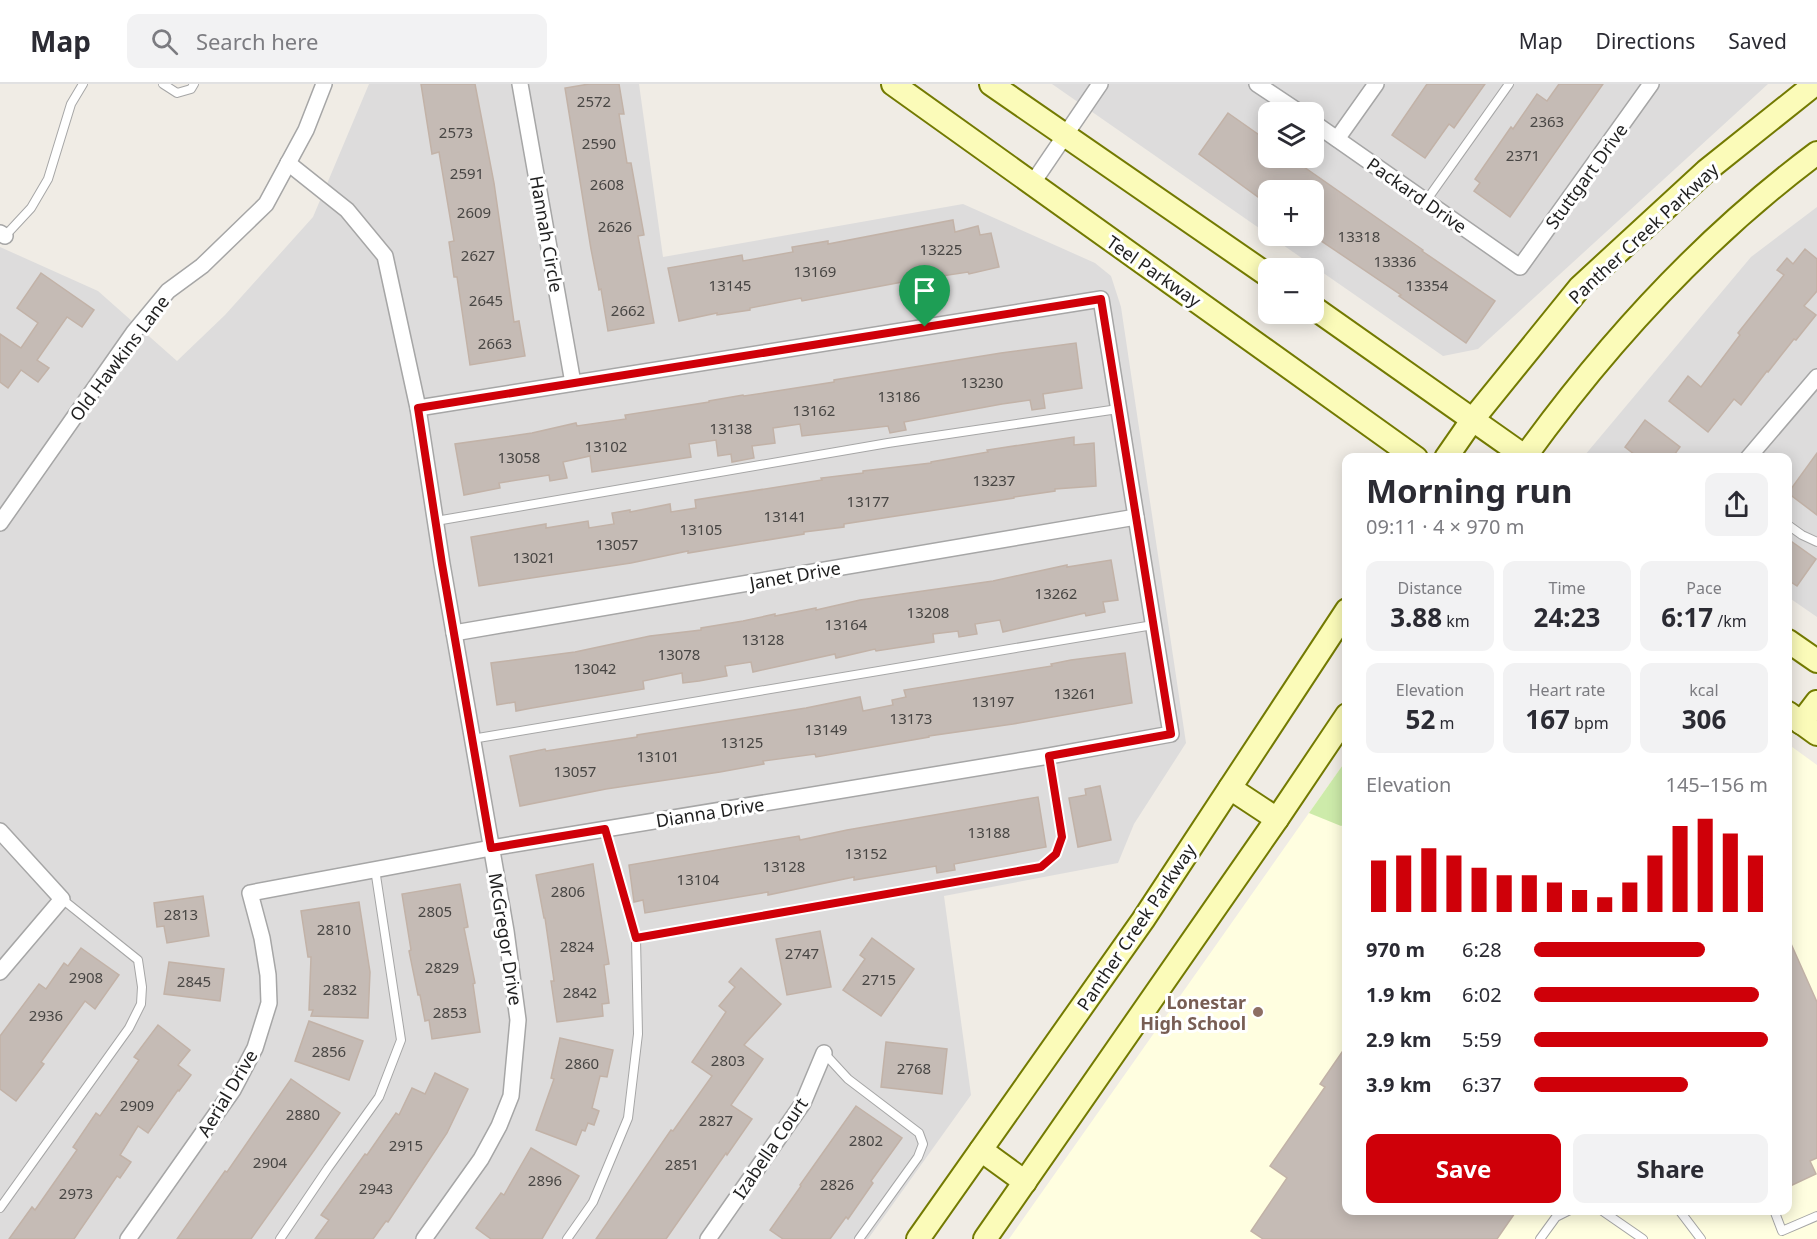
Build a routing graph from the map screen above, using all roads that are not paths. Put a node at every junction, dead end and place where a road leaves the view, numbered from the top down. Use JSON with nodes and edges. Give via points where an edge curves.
{"nodes":[{"id":1,"x":83,"y":84,"type":"edge"},
{"id":2,"x":163,"y":84,"type":"edge"},
{"id":3,"x":194,"y":84,"type":"edge"},
{"id":4,"x":324,"y":84,"type":"edge"},
{"id":5,"x":520,"y":84,"type":"edge"},
{"id":6,"x":892,"y":84,"type":"edge"},
{"id":7,"x":992,"y":84,"type":"edge"},
{"id":8,"x":1100,"y":84,"type":"edge"},
{"id":9,"x":1257,"y":84,"type":"edge"},
{"id":10,"x":1376,"y":84,"type":"edge"},
{"id":11,"x":1509,"y":84,"type":"edge"},
{"id":12,"x":1651,"y":84,"type":"edge"},
{"id":13,"x":1815,"y":84,"type":"edge"},
{"id":14,"x":1284,"y":102,"type":"edge"},
{"id":15,"x":1324,"y":130,"type":"edge"},
{"id":16,"x":1066,"y":135,"type":"junction"},
{"id":17,"x":1337,"y":139,"type":"junction"},
{"id":18,"x":1817,"y":153,"type":"edge"},
{"id":19,"x":288,"y":163,"type":"junction"},
{"id":20,"x":1032,"y":184,"type":"junction"},
{"id":21,"x":1426,"y":201,"type":"junction"},
{"id":22,"x":2,"y":235,"type":"edge"},
{"id":23,"x":1520,"y":267,"type":"joint"},
{"id":24,"x":1258,"y":268,"type":"edge"},
{"id":25,"x":1324,"y":315,"type":"edge"},
{"id":26,"x":1817,"y":377,"type":"edge"},
{"id":27,"x":573,"y":383,"type":"junction"},
{"id":28,"x":418,"y":408,"type":"junction"},
{"id":29,"x":1119,"y":409,"type":"junction"},
{"id":30,"x":1473,"y":419,"type":"junction"},
{"id":31,"x":1409,"y":453,"type":"edge"},
{"id":32,"x":1449,"y":453,"type":"edge"},
{"id":33,"x":1520,"y":453,"type":"edge"},
{"id":34,"x":1528,"y":453,"type":"edge"},
{"id":35,"x":1752,"y":453,"type":"edge"},
{"id":36,"x":1136,"y":517,"type":"junction"},
{"id":37,"x":436,"y":521,"type":"junction"},
{"id":38,"x":0,"y":523,"type":"edge"},
{"id":39,"x":1792,"y":528,"type":"edge"},
{"id":40,"x":1817,"y":542,"type":"edge"},
{"id":41,"x":1342,"y":618,"type":"edge"},
{"id":42,"x":1153,"y":625,"type":"junction"},
{"id":43,"x":454,"y":633,"type":"junction"},
{"id":44,"x":1792,"y":644,"type":"edge"},
{"id":45,"x":1817,"y":662,"type":"edge"},
{"id":46,"x":1817,"y":702,"type":"edge"},
{"id":47,"x":1342,"y":722,"type":"edge"},
{"id":48,"x":1802,"y":723,"type":"edge"},
{"id":49,"x":472,"y":739,"type":"junction"},
{"id":50,"x":1049,"y":756,"type":"junction"},
{"id":51,"x":1230,"y":788,"type":"junction"},
{"id":52,"x":1277,"y":819,"type":"junction"},
{"id":53,"x":605,"y":829,"type":"junction"},
{"id":54,"x":0,"y":831,"type":"edge"},
{"id":55,"x":491,"y":848,"type":"junction"},
{"id":56,"x":375,"y":869,"type":"junction"},
{"id":57,"x":250,"y":893,"type":"joint"},
{"id":58,"x":62,"y":899,"type":"junction"},
{"id":59,"x":636,"y":938,"type":"junction"},
{"id":60,"x":0,"y":972,"type":"edge"},
{"id":61,"x":824,"y":1053,"type":"joint"},
{"id":62,"x":981,"y":1150,"type":"junction"},
{"id":63,"x":1025,"y":1182,"type":"junction"},
{"id":64,"x":0,"y":1208,"type":"edge"},
{"id":65,"x":1560,"y":1215,"type":"edge"},
{"id":66,"x":1608,"y":1215,"type":"edge"},
{"id":67,"x":1683,"y":1215,"type":"edge"},
{"id":68,"x":1776,"y":1215,"type":"edge"},
{"id":69,"x":1817,"y":1216,"type":"edge"},
{"id":70,"x":128,"y":1239,"type":"edge"},
{"id":71,"x":280,"y":1239,"type":"edge"},
{"id":72,"x":424,"y":1239,"type":"edge"},
{"id":73,"x":567,"y":1239,"type":"edge"},
{"id":74,"x":708,"y":1239,"type":"edge"},
{"id":75,"x":860,"y":1239,"type":"edge"},
{"id":76,"x":918,"y":1239,"type":"edge"},
{"id":77,"x":985,"y":1239,"type":"edge"},
{"id":78,"x":1540,"y":1239,"type":"edge"},
{"id":79,"x":1644,"y":1239,"type":"edge"},
{"id":80,"x":1701,"y":1239,"type":"edge"}],
"edges":[{"from":1,"to":22,"type":"lane","via":[[72,104],[48,179],[32,208]]},
{"from":2,"to":3,"type":"lane","via":[[177,93],[191,89]]},
{"from":4,"to":19,"type":"street","name":"Old Hawkins Lane"},
{"from":5,"to":27,"type":"street","name":"Hannah Circle"},
{"from":6,"to":20,"type":"main road","name":"Teel Parkway"},
{"from":7,"to":16,"type":"main road"},
{"from":8,"to":16,"type":"street"},
{"from":9,"to":14,"type":"street"},
{"from":10,"to":17,"type":"street"},
{"from":11,"to":21,"type":"lane"},
{"from":12,"to":23,"type":"street","name":"Stuttgart Drive"},
{"from":13,"to":30,"type":"main road","name":"Panther Creek Parkway","via":[[1706,171],[1580,287]]},
{"from":15,"to":17,"type":"street","name":"Packard Drive"},
{"from":16,"to":20,"type":"street"},
{"from":16,"to":24,"type":"main road"},
{"from":17,"to":21,"type":"street","name":"Packard Drive"},
{"from":18,"to":34,"type":"main road","via":[[1675,275],[1604,355]]},
{"from":19,"to":28,"type":"street","name":"McGregor Drive","via":[[347,210],[385,256]]},
{"from":19,"to":38,"type":"street","name":"Old Hawkins Lane","via":[[266,204],[202,266],[168,291],[134,332]]},
{"from":20,"to":31,"type":"main road","name":"Teel Parkway"},
{"from":21,"to":23,"type":"street","name":"Packard Drive"},
{"from":25,"to":30,"type":"main road"},
{"from":26,"to":35,"type":"street"},
{"from":27,"to":28,"type":"street"},
{"from":27,"to":29,"type":"street","via":[[1101,299]]},
{"from":28,"to":37,"type":"street","name":"McGregor Drive"},
{"from":29,"to":36,"type":"street"},
{"from":29,"to":37,"type":"lane","via":[[888,443]]},
{"from":30,"to":32,"type":"main road","name":"Panther Creek Parkway"},
{"from":30,"to":33,"type":"main road"},
{"from":36,"to":42,"type":"street"},
{"from":36,"to":43,"type":"street","name":"Janet Drive"},
{"from":37,"to":43,"type":"street","name":"McGregor Drive"},
{"from":39,"to":40,"type":"lane"},
{"from":41,"to":51,"type":"main road","name":"Panther Creek Parkway"},
{"from":42,"to":49,"type":"lane"},
{"from":42,"to":50,"type":"street","name":"Dianna Drive","via":[[1171,734]]},
{"from":43,"to":49,"type":"street","name":"McGregor Drive"},
{"from":44,"to":45,"type":"main road"},
{"from":46,"to":48,"type":"main road"},
{"from":47,"to":52,"type":"main road"},
{"from":49,"to":55,"type":"street","name":"McGregor Drive"},
{"from":50,"to":53,"type":"street","name":"Dianna Drive"},
{"from":50,"to":59,"type":"lane","via":[[1062,837],[1056,854],[1041,867]]},
{"from":51,"to":52,"type":"main road"},
{"from":51,"to":62,"type":"main road","name":"Panther Creek Parkway","via":[[1143,920]]},
{"from":52,"to":63,"type":"main road"},
{"from":53,"to":55,"type":"street","name":"Dianna Drive"},
{"from":53,"to":59,"type":"lane"},
{"from":54,"to":58,"type":"street"},
{"from":55,"to":56,"type":"street","name":"Dianna Drive"},
{"from":55,"to":72,"type":"street","name":"McGregor Drive","via":[[518,1020],[511,1096],[481,1159]]},
{"from":56,"to":57,"type":"street","name":"Dianna Drive"},
{"from":56,"to":71,"type":"lane","via":[[401,1040],[379,1097]]},
{"from":57,"to":70,"type":"street","name":"Aerial Drive","via":[[262,938],[269,1003],[255,1048],[233,1090]]},
{"from":58,"to":60,"type":"street"},
{"from":58,"to":64,"type":"lane","via":[[138,960],[141,1004],[129,1028]]},
{"from":59,"to":73,"type":"lane","via":[[638,1034],[628,1118],[593,1202]]},
{"from":61,"to":74,"type":"street","name":"Izabella Court","via":[[803,1103]]},
{"from":61,"to":75,"type":"lane","via":[[848,1079],[919,1133],[922,1144],[918,1156]]},
{"from":62,"to":63,"type":"main road"},
{"from":62,"to":76,"type":"main road","name":"Panther Creek Parkway"},
{"from":63,"to":77,"type":"main road"},
{"from":65,"to":78,"type":"lane"},
{"from":66,"to":79,"type":"lane"},
{"from":67,"to":80,"type":"lane"},
{"from":68,"to":69,"type":"lane","via":[[1782,1231]]}]}
